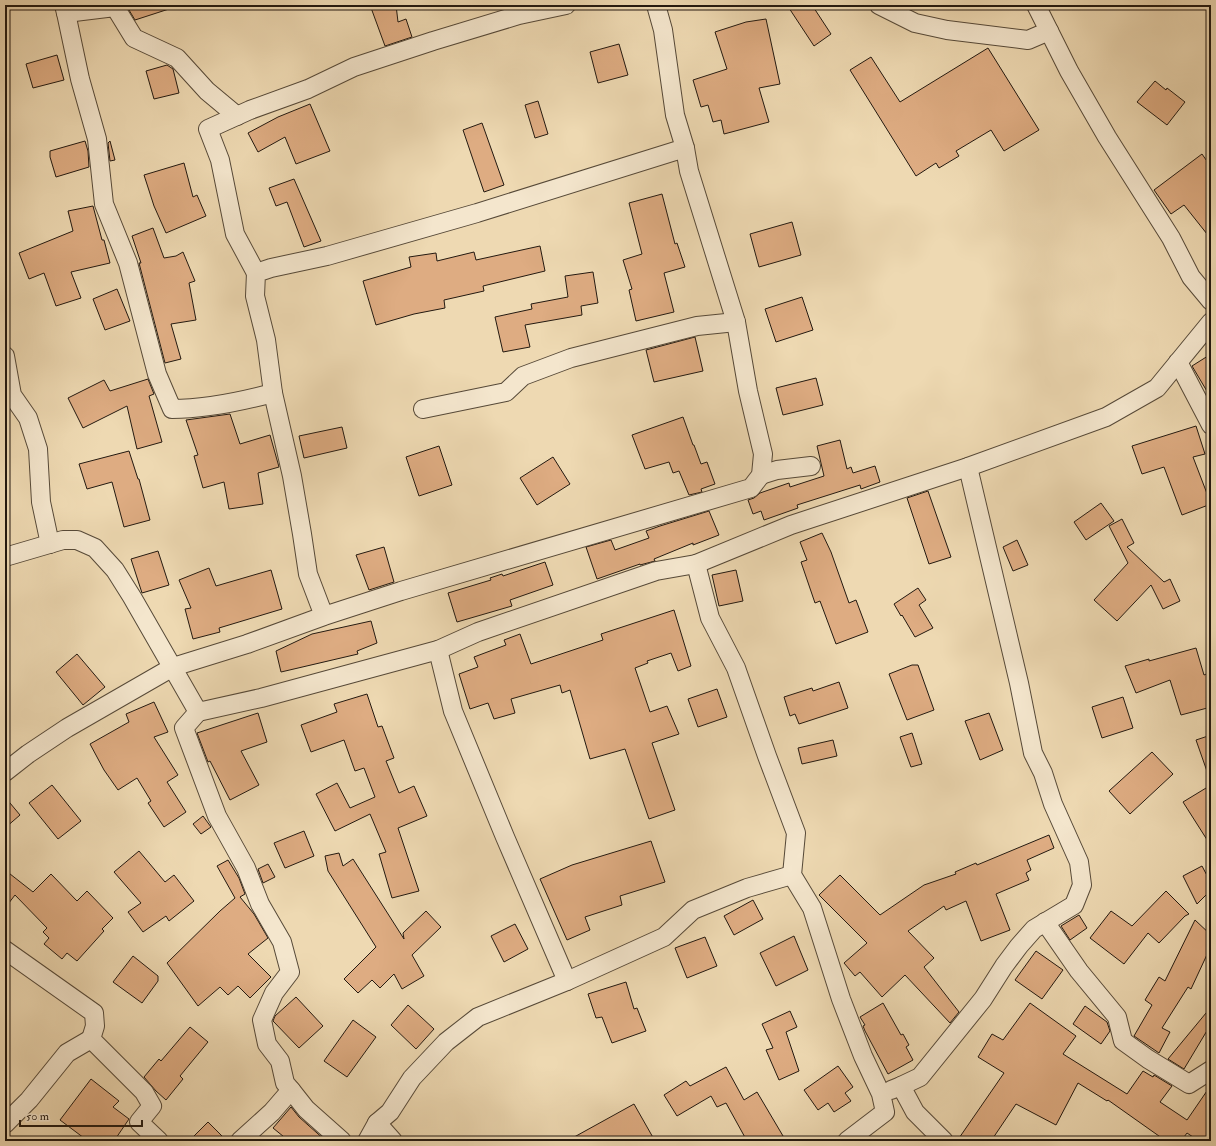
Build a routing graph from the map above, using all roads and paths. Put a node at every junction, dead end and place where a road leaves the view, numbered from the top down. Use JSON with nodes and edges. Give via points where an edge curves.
{"nodes":[{"id":1,"x":566,"y":5,"type":"edge"},
{"id":2,"x":656,"y":5,"type":"edge"},
{"id":3,"x":879,"y":5,"type":"edge"},
{"id":4,"x":1036,"y":5,"type":"edge"},
{"id":5,"x":65,"y":9,"type":"edge"},
{"id":6,"x":1049,"y":31,"type":"junction"},
{"id":7,"x":237,"y":116,"type":"junction"},
{"id":8,"x":685,"y":148,"type":"junction"},
{"id":9,"x":256,"y":273,"type":"junction"},
{"id":10,"x":1211,"y":301,"type":"edge"},
{"id":11,"x":736,"y":322,"type":"junction"},
{"id":12,"x":1211,"y":322,"type":"edge"},
{"id":13,"x":5,"y":356,"type":"edge"},
{"id":14,"x":1178,"y":362,"type":"junction"},
{"id":15,"x":273,"y":393,"type":"junction"},
{"id":16,"x":423,"y":408,"type":"dead end"},
{"id":17,"x":1211,"y":425,"type":"edge"},
{"id":18,"x":811,"y":466,"type":"dead end"},
{"id":19,"x":968,"y":468,"type":"junction"},
{"id":20,"x":761,"y":475,"type":"junction"},
{"id":21,"x":50,"y":544,"type":"junction"},
{"id":22,"x":5,"y":557,"type":"edge"},
{"id":23,"x":696,"y":564,"type":"junction"},
{"id":24,"x":324,"y":616,"type":"junction"},
{"id":25,"x":438,"y":650,"type":"junction"},
{"id":26,"x":172,"y":667,"type":"junction"},
{"id":27,"x":198,"y":712,"type":"junction"},
{"id":28,"x":5,"y":772,"type":"edge"},
{"id":29,"x":792,"y":875,"type":"junction"},
{"id":30,"x":1045,"y":922,"type":"junction"},
{"id":31,"x":5,"y":950,"type":"edge"},
{"id":32,"x":567,"y":981,"type":"junction"},
{"id":33,"x":91,"y":1039,"type":"junction"},
{"id":34,"x":1211,"y":1070,"type":"edge"},
{"id":35,"x":901,"y":1086,"type":"junction"},
{"id":36,"x":291,"y":1090,"type":"junction"},
{"id":37,"x":881,"y":1094,"type":"junction"},
{"id":38,"x":885,"y":1112,"type":"junction"},
{"id":39,"x":916,"y":1112,"type":"junction"},
{"id":40,"x":377,"y":1123,"type":"junction"},
{"id":41,"x":5,"y":1124,"type":"edge"},
{"id":42,"x":159,"y":1141,"type":"edge"},
{"id":43,"x":240,"y":1141,"type":"edge"},
{"id":44,"x":342,"y":1141,"type":"edge"},
{"id":45,"x":366,"y":1141,"type":"edge"},
{"id":46,"x":393,"y":1141,"type":"edge"},
{"id":47,"x":847,"y":1141,"type":"edge"},
{"id":48,"x":944,"y":1141,"type":"edge"}],
"edges":[{"from":1,"to":7,"type":"street","via":[[519,15],[354,67],[308,89]]},
{"from":2,"to":8,"type":"street","via":[[663,30],[675,115]]},
{"from":3,"to":6,"type":"street","via":[[915,23],[947,30],[1028,40]]},
{"from":4,"to":6,"type":"street"},
{"from":5,"to":7,"type":"street","via":[[115,7],[134,38],[177,58],[207,91]]},
{"from":5,"to":15,"type":"street","via":[[80,79],[97,139],[104,204],[128,263],[157,374],[172,409],[194,409]]},
{"from":6,"to":10,"type":"street","via":[[1107,137],[1171,238],[1191,277]]},
{"from":7,"to":9,"type":"street","via":[[208,129],[220,160],[235,234]]},
{"from":8,"to":9,"type":"street","via":[[477,213],[327,256]]},
{"from":8,"to":11,"type":"street","via":[[689,171]]},
{"from":9,"to":15,"type":"street","via":[[255,296],[266,340]]},
{"from":11,"to":16,"type":"street","via":[[697,326],[571,358],[522,376],[506,392]]},
{"from":11,"to":20,"type":"street","via":[[748,391],[763,454]]},
{"from":12,"to":14,"type":"street"},
{"from":13,"to":21,"type":"street","via":[[12,395],[28,418],[38,449],[41,502]]},
{"from":14,"to":17,"type":"street"},
{"from":14,"to":19,"type":"street","via":[[1156,388],[1106,417]]},
{"from":15,"to":24,"type":"street","via":[[292,476],[308,574]]},
{"from":18,"to":20,"type":"street","via":[[777,470]]},
{"from":19,"to":23,"type":"street","via":[[791,525]]},
{"from":19,"to":30,"type":"street","via":[[1020,683],[1033,753],[1079,862],[1082,885],[1074,905]]},
{"from":20,"to":24,"type":"street","via":[[751,488],[409,588]]},
{"from":21,"to":22,"type":"street"},
{"from":21,"to":26,"type":"street","via":[[63,540],[77,540],[95,548],[115,570]]},
{"from":23,"to":25,"type":"street","via":[[656,572],[478,632]]},
{"from":23,"to":29,"type":"street","via":[[710,618],[736,668],[796,833]]},
{"from":24,"to":26,"type":"street","via":[[247,644]]},
{"from":25,"to":27,"type":"street","via":[[261,698]]},
{"from":25,"to":32,"type":"street","via":[[453,711]]},
{"from":26,"to":27,"type":"street"},
{"from":26,"to":28,"type":"street","via":[[66,728]]},
{"from":27,"to":36,"type":"street","via":[[184,728],[217,816],[246,868],[260,904],[282,942],[290,972],[274,993],[262,1020],[267,1044],[280,1061],[285,1083]]},
{"from":29,"to":32,"type":"street","via":[[747,888],[693,910],[664,937]]},
{"from":29,"to":37,"type":"street","via":[[812,908],[841,999]]},
{"from":30,"to":34,"type":"street","via":[[1079,971],[1117,1017],[1123,1041],[1189,1084]]},
{"from":30,"to":35,"type":"street","via":[[1034,929],[1019,946],[983,999],[920,1077]]},
{"from":31,"to":33,"type":"street","via":[[94,1013],[95,1026]]},
{"from":32,"to":40,"type":"street","via":[[478,1017],[446,1042],[412,1078],[390,1112]]},
{"from":33,"to":41,"type":"street","via":[[67,1053]]},
{"from":33,"to":42,"type":"street","via":[[144,1092],[152,1106],[139,1122]]},
{"from":35,"to":37,"type":"street"},
{"from":35,"to":39,"type":"street"},
{"from":36,"to":43,"type":"street","via":[[272,1112]]},
{"from":36,"to":44,"type":"street","via":[[306,1109]]},
{"from":37,"to":38,"type":"street"},
{"from":38,"to":39,"type":"street"},
{"from":38,"to":47,"type":"street"},
{"from":39,"to":48,"type":"street"},
{"from":40,"to":45,"type":"street"},
{"from":40,"to":46,"type":"street"}]}
